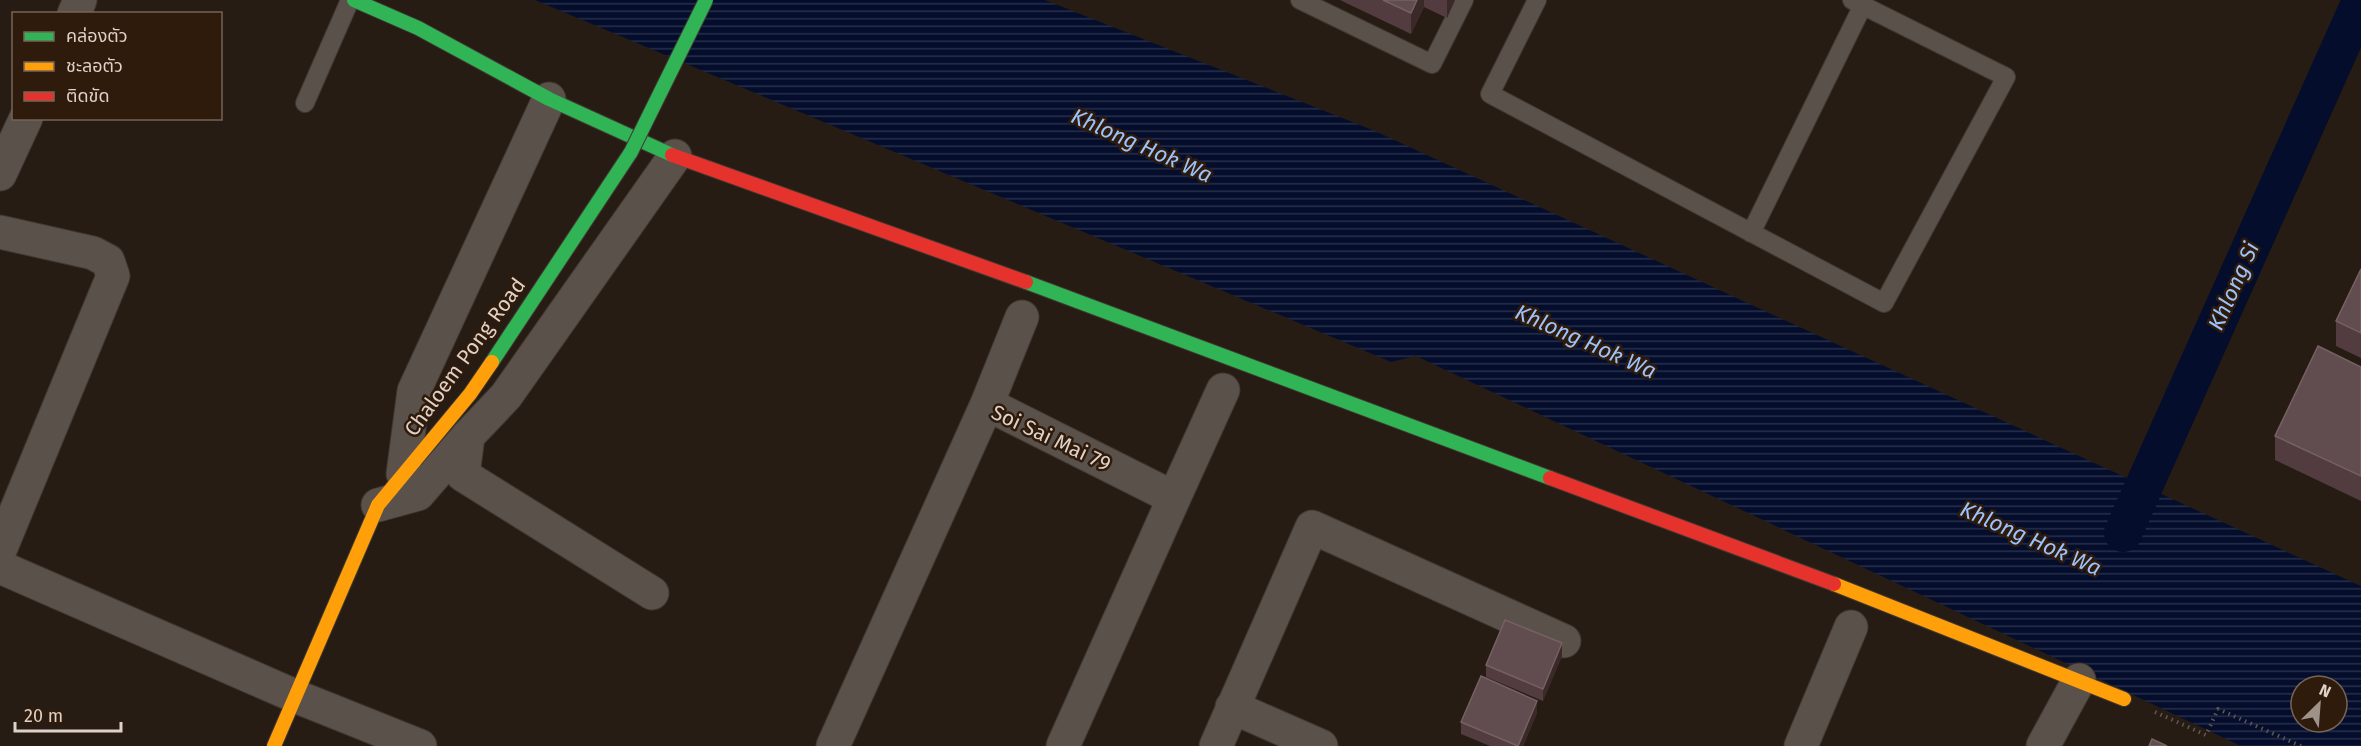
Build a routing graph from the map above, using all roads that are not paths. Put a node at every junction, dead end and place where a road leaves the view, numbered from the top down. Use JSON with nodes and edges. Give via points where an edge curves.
{"nodes":[{"id":1,"x":352,"y":0,"type":"edge"},
{"id":2,"x":706,"y":0,"type":"edge"},
{"id":3,"x":1300,"y":0,"type":"edge"},
{"id":4,"x":1464,"y":0,"type":"edge"},
{"id":5,"x":1537,"y":0,"type":"edge"},
{"id":6,"x":1857,"y":3,"type":"edge"},
{"id":7,"x":549,"y":99,"type":"junction"},
{"id":8,"x":305,"y":103,"type":"dead end"},
{"id":9,"x":25,"y":120,"type":"edge"},
{"id":10,"x":675,"y":156,"type":"junction"},
{"id":11,"x":0,"y":174,"type":"edge"},
{"id":12,"x":0,"y":232,"type":"edge"},
{"id":13,"x":1751,"y":233,"type":"junction"},
{"id":14,"x":1022,"y":317,"type":"dead end"},
{"id":15,"x":1223,"y":390,"type":"dead end"},
{"id":16,"x":987,"y":404,"type":"junction"},
{"id":17,"x":468,"y":435,"type":"junction"},
{"id":18,"x":404,"y":474,"type":"junction"},
{"id":19,"x":1174,"y":498,"type":"junction"},
{"id":20,"x":378,"y":505,"type":"junction"},
{"id":21,"x":0,"y":550,"type":"edge"},
{"id":22,"x":0,"y":567,"type":"edge"},
{"id":23,"x":651,"y":593,"type":"dead end"},
{"id":24,"x":1851,"y":627,"type":"dead end"},
{"id":25,"x":1564,"y":641,"type":"edge"},
{"id":26,"x":2079,"y":680,"type":"junction"},
{"id":27,"x":295,"y":696,"type":"junction"},
{"id":28,"x":2124,"y":699,"type":"road end"},
{"id":29,"x":1232,"y":707,"type":"junction"},
{"id":30,"x":274,"y":746,"type":"edge"},
{"id":31,"x":420,"y":746,"type":"edge"},
{"id":32,"x":833,"y":746,"type":"edge"},
{"id":33,"x":1063,"y":746,"type":"edge"},
{"id":34,"x":1216,"y":746,"type":"edge"},
{"id":35,"x":1321,"y":746,"type":"edge"},
{"id":36,"x":1801,"y":746,"type":"edge"},
{"id":37,"x":2043,"y":746,"type":"edge"}],
"edges":[{"from":1,"to":7,"type":"street","via":[[418,28]]},
{"from":1,"to":8,"type":"lane"},
{"from":2,"to":18,"type":"street","name":"Chaloem Pong Road","bridge":true,"via":[[631,152],[470,394]]},
{"from":3,"to":4,"type":"lane","via":[[1432,64]]},
{"from":5,"to":13,"type":"lane","via":[[1490,94]]},
{"from":6,"to":13,"type":"lane"},
{"from":6,"to":13,"type":"lane","via":[[2006,78],[1884,303]]},
{"from":7,"to":10,"type":"street"},
{"from":7,"to":18,"type":"street","via":[[414,391]]},
{"from":9,"to":11,"type":"street"},
{"from":10,"to":17,"type":"street","via":[[506,396]]},
{"from":10,"to":26,"type":"street","via":[[1017,278],[1861,594]]},
{"from":12,"to":21,"type":"street","via":[[93,253],[108,261],[113,276]]},
{"from":14,"to":16,"type":"street"},
{"from":15,"to":19,"type":"street"},
{"from":16,"to":19,"type":"street","name":"Soi Sai Mai 79"},
{"from":16,"to":32,"type":"street","name":"Soi Sai Mai 79"},
{"from":17,"to":20,"type":"street","via":[[418,494]]},
{"from":17,"to":23,"type":"street","via":[[463,475]]},
{"from":18,"to":20,"type":"street","name":"Chaloem Pong Road"},
{"from":19,"to":33,"type":"street"},
{"from":20,"to":27,"type":"street","name":"Chaloem Pong Road"},
{"from":22,"to":27,"type":"street"},
{"from":24,"to":36,"type":"street"},
{"from":25,"to":29,"type":"street","via":[[1312,527]]},
{"from":26,"to":28,"type":"street"},
{"from":26,"to":37,"type":"street"},
{"from":27,"to":30,"type":"street","name":"Chaloem Pong Road"},
{"from":27,"to":31,"type":"street"},
{"from":29,"to":34,"type":"street"},
{"from":29,"to":35,"type":"street"}]}
